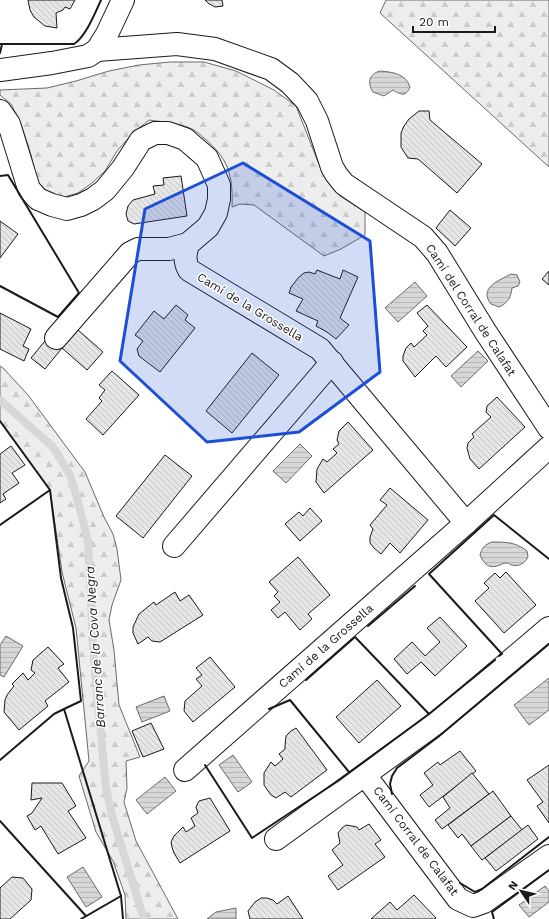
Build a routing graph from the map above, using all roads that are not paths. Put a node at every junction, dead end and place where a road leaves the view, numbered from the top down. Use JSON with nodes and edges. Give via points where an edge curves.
{"nodes":[{"id":1,"x":123,"y":0,"type":"edge"},
{"id":2,"x":97,"y":50,"type":"junction"},
{"id":3,"x":0,"y":70,"type":"edge"},
{"id":4,"x":0,"y":111,"type":"edge"},
{"id":5,"x":188,"y":244,"type":"junction"},
{"id":6,"x":56,"y":338,"type":"dead end"},
{"id":7,"x":332,"y":362,"type":"junction"},
{"id":8,"x":549,"y":428,"type":"edge"},
{"id":9,"x":549,"y":446,"type":"edge"},
{"id":10,"x":466,"y":523,"type":"junction"},
{"id":11,"x":174,"y":546,"type":"dead end"},
{"id":12,"x":549,"y":628,"type":"edge"},
{"id":13,"x":186,"y":770,"type":"dead end"},
{"id":14,"x":365,"y":775,"type":"junction"},
{"id":15,"x":276,"y":838,"type":"dead end"},
{"id":16,"x":549,"y":856,"type":"edge"},
{"id":17,"x":475,"y":913,"type":"edge"}],
"edges":[{"from":1,"to":2,"type":"street"},
{"from":2,"to":3,"type":"street","name":"Camí del Corral de Calafat","via":[[88,56],[70,60]]},
{"from":2,"to":8,"type":"street","name":"Camí del Corral de Calafat","via":[[177,44],[215,49],[271,69],[290,83],[307,101],[336,174],[344,184],[423,237],[437,253],[484,331]]},
{"from":4,"to":5,"type":"street","via":[[9,124],[29,189],[38,199],[66,209],[81,205],[105,190],[141,140],[155,133],[168,133],[185,139],[207,158],[219,185],[216,213],[208,227]]},
{"from":5,"to":6,"type":"street","via":[[169,250],[138,249],[130,253]]},
{"from":5,"to":7,"type":"street","name":"Camí de la Grossella","via":[[185,263],[189,270],[311,343]]},
{"from":7,"to":10,"type":"street","name":"Camí de la Grossella"},
{"from":7,"to":11,"type":"street"},
{"from":9,"to":10,"type":"street","name":"Camí de la Grossella"},
{"from":10,"to":13,"type":"street","name":"Camí de la Grossella"},
{"from":12,"to":14,"type":"street","name":"Camí Corral de Calafat","via":[[439,721]]},
{"from":14,"to":15,"type":"street","name":"Camí Corral de Calafat"},
{"from":14,"to":17,"type":"street","name":"Camí Corral de Calafat","via":[[458,899]]},
{"from":16,"to":17,"type":"street","name":"Camí Corral de Calafat","via":[[484,902]]}]}
